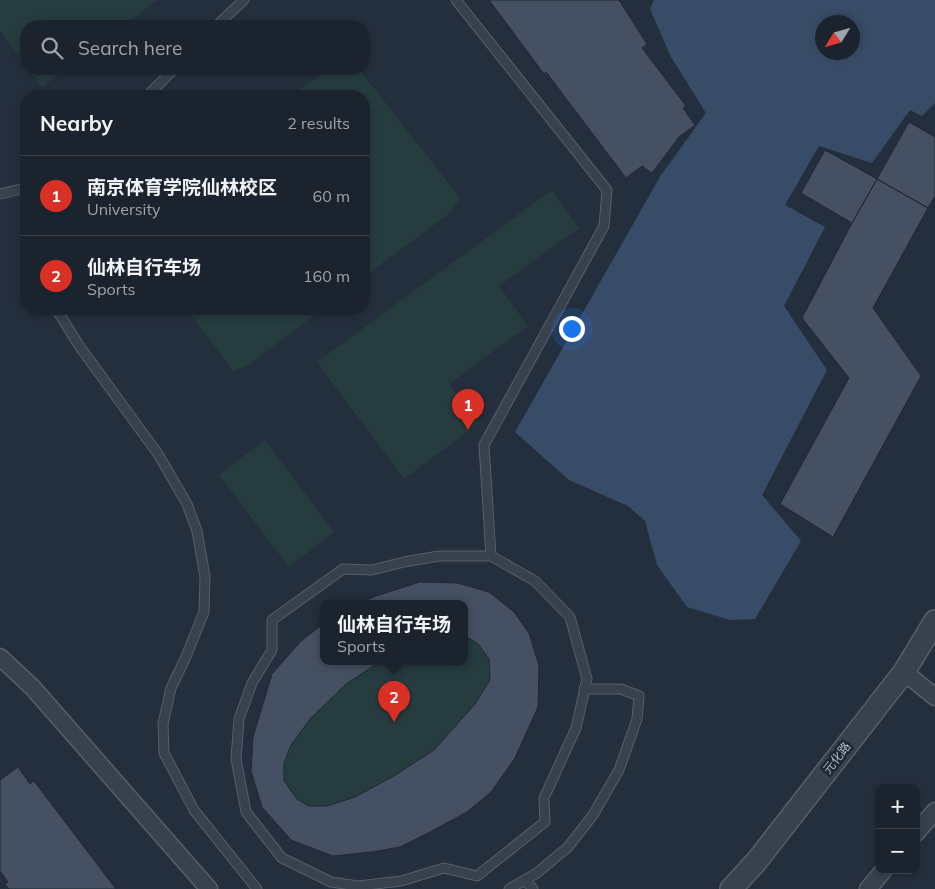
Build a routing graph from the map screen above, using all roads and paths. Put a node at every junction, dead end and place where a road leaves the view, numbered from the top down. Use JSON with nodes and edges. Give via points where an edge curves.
{"nodes":[{"id":1,"x":244,"y":0,"type":"edge"},
{"id":2,"x":456,"y":0,"type":"edge"},
{"id":3,"x":222,"y":20,"type":"edge"},
{"id":4,"x":168,"y":75,"type":"edge"},
{"id":5,"x":153,"y":90,"type":"edge"},
{"id":6,"x":20,"y":189,"type":"edge"},
{"id":7,"x":0,"y":194,"type":"edge"},
{"id":8,"x":60,"y":315,"type":"edge"},
{"id":9,"x":491,"y":556,"type":"junction"},
{"id":10,"x":935,"y":621,"type":"edge"},
{"id":11,"x":0,"y":657,"type":"edge"},
{"id":12,"x":904,"y":672,"type":"junction"},
{"id":13,"x":584,"y":689,"type":"junction"},
{"id":14,"x":935,"y":697,"type":"edge"},
{"id":15,"x":935,"y":811,"type":"edge"},
{"id":16,"x":919,"y":829,"type":"edge"},
{"id":17,"x":881,"y":874,"type":"edge"},
{"id":18,"x":526,"y":880,"type":"junction"},
{"id":19,"x":329,"y":885,"type":"edge"},
{"id":20,"x":209,"y":889,"type":"edge"},
{"id":21,"x":257,"y":889,"type":"edge"},
{"id":22,"x":509,"y":889,"type":"edge"},
{"id":23,"x":533,"y":889,"type":"edge"},
{"id":24,"x":732,"y":889,"type":"edge"},
{"id":25,"x":868,"y":889,"type":"edge"}],
"edges":[{"from":1,"to":3,"type":"lane"},
{"from":2,"to":9,"type":"lane","via":[[607,190],[604,226],[484,445]]},
{"from":4,"to":5,"type":"lane"},
{"from":6,"to":7,"type":"lane"},
{"from":8,"to":21,"type":"lane","via":[[158,454],[187,504],[198,531],[206,577],[204,612],[171,688],[163,724],[164,753],[194,810]]},
{"from":9,"to":13,"type":"lane","via":[[535,581],[570,616],[586,678]]},
{"from":9,"to":19,"type":"lane","via":[[439,556],[372,570],[343,568],[272,620],[272,650],[252,684],[239,719],[236,760],[246,812],[282,858]]},
{"from":10,"to":12,"type":"street","name":"元化路"},
{"from":11,"to":20,"type":"street","via":[[33,688]]},
{"from":12,"to":14,"type":"street"},
{"from":12,"to":24,"type":"street","name":"元化路"},
{"from":13,"to":18,"type":"lane","via":[[620,689],[639,696],[637,719],[619,770],[593,815],[568,847]]},
{"from":13,"to":19,"type":"lane","via":[[576,728],[544,798],[544,822],[477,876],[444,868],[401,881],[358,886]]},
{"from":15,"to":16,"type":"street"},
{"from":17,"to":25,"type":"street"},
{"from":18,"to":22,"type":"lane"},
{"from":18,"to":23,"type":"lane"}]}
